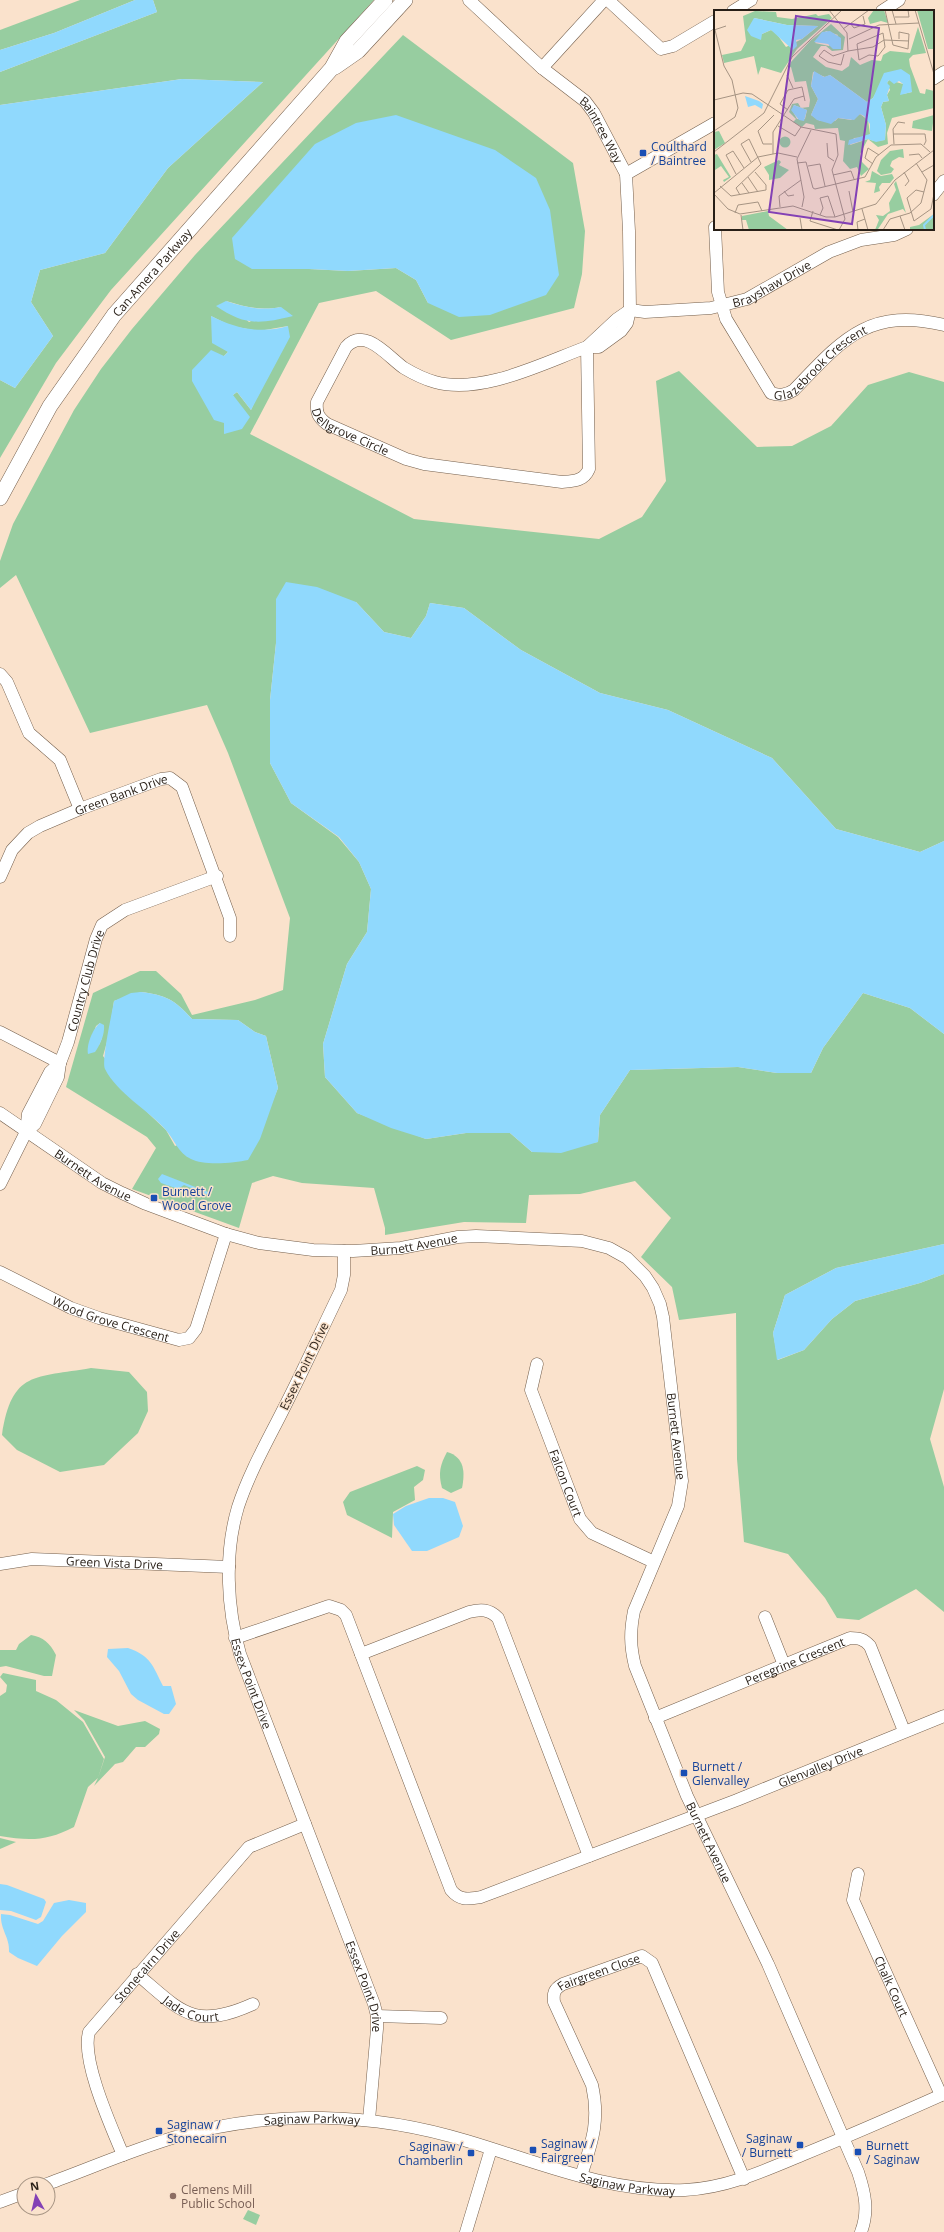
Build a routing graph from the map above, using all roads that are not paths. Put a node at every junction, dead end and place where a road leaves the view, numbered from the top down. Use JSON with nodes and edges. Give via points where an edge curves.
{"nodes":[{"id":1,"x":385,"y":0,"type":"edge"},
{"id":2,"x":405,"y":0,"type":"edge"},
{"id":3,"x":469,"y":0,"type":"edge"},
{"id":4,"x":604,"y":0,"type":"edge"},
{"id":5,"x":608,"y":0,"type":"edge"},
{"id":6,"x":751,"y":0,"type":"edge"},
{"id":7,"x":899,"y":0,"type":"edge"},
{"id":8,"x":735,"y":10,"type":"edge"},
{"id":9,"x":884,"y":10,"type":"edge"},
{"id":10,"x":714,"y":22,"type":"edge"},
{"id":11,"x":332,"y":68,"type":"junction"},
{"id":12,"x":542,"y":68,"type":"junction"},
{"id":13,"x":944,"y":72,"type":"edge"},
{"id":14,"x":934,"y":78,"type":"edge"},
{"id":15,"x":714,"y":124,"type":"edge"},
{"id":16,"x":626,"y":174,"type":"junction"},
{"id":17,"x":944,"y":181,"type":"edge"},
{"id":18,"x":934,"y":194,"type":"edge"},
{"id":19,"x":715,"y":230,"type":"edge"},
{"id":20,"x":905,"y":230,"type":"edge"},
{"id":21,"x":722,"y":306,"type":"junction"},
{"id":22,"x":630,"y":310,"type":"junction"},
{"id":23,"x":944,"y":325,"type":"edge"},
{"id":24,"x":587,"y":347,"type":"junction"},
{"id":25,"x":0,"y":498,"type":"edge"},
{"id":26,"x":0,"y":674,"type":"edge"},
{"id":27,"x":80,"y":808,"type":"junction"},
{"id":28,"x":217,"y":876,"type":"junction"},
{"id":29,"x":0,"y":877,"type":"edge"},
{"id":30,"x":230,"y":936,"type":"dead end"},
{"id":31,"x":0,"y":1032,"type":"edge"},
{"id":32,"x":60,"y":1063,"type":"junction"},
{"id":33,"x":0,"y":1113,"type":"edge"},
{"id":34,"x":26,"y":1132,"type":"junction"},
{"id":35,"x":0,"y":1184,"type":"edge"},
{"id":36,"x":226,"y":1234,"type":"junction"},
{"id":37,"x":344,"y":1251,"type":"junction"},
{"id":38,"x":0,"y":1272,"type":"edge"},
{"id":39,"x":537,"y":1364,"type":"dead end"},
{"id":40,"x":654,"y":1562,"type":"junction"},
{"id":41,"x":0,"y":1564,"type":"edge"},
{"id":42,"x":229,"y":1567,"type":"junction"},
{"id":43,"x":765,"y":1617,"type":"dead end"},
{"id":44,"x":235,"y":1638,"type":"junction"},
{"id":45,"x":361,"y":1654,"type":"junction"},
{"id":46,"x":784,"y":1664,"type":"junction"},
{"id":47,"x":944,"y":1716,"type":"edge"},
{"id":48,"x":655,"y":1718,"type":"junction"},
{"id":49,"x":904,"y":1731,"type":"junction"},
{"id":50,"x":697,"y":1815,"type":"junction"},
{"id":51,"x":305,"y":1824,"type":"junction"},
{"id":52,"x":589,"y":1856,"type":"junction"},
{"id":53,"x":858,"y":1874,"type":"dead end"},
{"id":54,"x":138,"y":1974,"type":"junction"},
{"id":55,"x":252,"y":2004,"type":"dead end"},
{"id":56,"x":377,"y":2016,"type":"junction"},
{"id":57,"x":441,"y":2018,"type":"dead end"},
{"id":58,"x":943,"y":2095,"type":"edge"},
{"id":59,"x":369,"y":2120,"type":"junction"},
{"id":60,"x":843,"y":2138,"type":"junction"},
{"id":61,"x":491,"y":2150,"type":"junction"},
{"id":62,"x":122,"y":2155,"type":"junction"},
{"id":63,"x":581,"y":2176,"type":"junction"},
{"id":64,"x":744,"y":2179,"type":"junction"},
{"id":65,"x":56,"y":2181,"type":"edge"},
{"id":66,"x":16,"y":2196,"type":"edge"},
{"id":67,"x":0,"y":2202,"type":"edge"},
{"id":68,"x":466,"y":2232,"type":"edge"},
{"id":69,"x":861,"y":2232,"type":"edge"}],
"edges":[{"from":1,"to":11,"type":"main road","name":"Can-Amera Parkway","via":[[347,41]]},
{"from":2,"to":11,"type":"main road","name":"Can-Amera Parkway","via":[[358,51]]},
{"from":3,"to":12,"type":"street","name":"Baintree Way"},
{"from":4,"to":12,"type":"street"},
{"from":5,"to":10,"type":"street","via":[[661,49],[673,46]]},
{"from":6,"to":8,"type":"street"},
{"from":7,"to":9,"type":"street"},
{"from":11,"to":25,"type":"main road","name":"Can-Amera Parkway","via":[[114,316],[50,406]]},
{"from":12,"to":16,"type":"street","name":"Baintree Way","via":[[585,101]]},
{"from":13,"to":14,"type":"street"},
{"from":15,"to":16,"type":"street"},
{"from":16,"to":22,"type":"street","name":"Baintree Way"},
{"from":17,"to":18,"type":"street"},
{"from":19,"to":21,"type":"street","name":"Glazebrook Crescent","via":[[718,292]]},
{"from":20,"to":21,"type":"street","name":"Brayshaw Drive","via":[[894,235],[861,240],[829,252],[747,299]]},
{"from":21,"to":22,"type":"street","name":"Brayshaw Drive","via":[[645,312]]},
{"from":21,"to":23,"type":"street","name":"Glazebrook Crescent","via":[[726,319],[767,388],[771,393],[778,395],[794,390],[837,346],[857,331],[886,321],[910,320]]},
{"from":22,"to":24,"type":"street","name":"Dellgrove Circle","via":[[616,319]]},
{"from":24,"to":24,"type":"street","name":"Dellgrove Circle","via":[[506,376],[474,384],[452,386],[418,376],[385,351],[369,341],[359,339],[346,347],[317,402],[316,410],[319,418],[327,424],[406,459],[424,464],[562,482],[579,480],[589,469]]},
{"from":26,"to":27,"type":"street","via":[[7,682],[29,733],[60,760]]},
{"from":27,"to":28,"type":"street","name":"Green Bank Drive","via":[[170,778],[182,787]]},
{"from":27,"to":29,"type":"street","name":"Green Bank Drive","via":[[28,833],[12,850]]},
{"from":28,"to":30,"type":"street","name":"Green Bank Drive","via":[[230,918]]},
{"from":28,"to":32,"type":"street","name":"Country Club Drive","via":[[125,910],[102,926]]},
{"from":31,"to":32,"type":"street"},
{"from":32,"to":34,"type":"street","name":"Country Club Drive","via":[[50,1072],[28,1114]]},
{"from":33,"to":34,"type":"street","name":"Burnett Avenue"},
{"from":34,"to":35,"type":"street","name":"Country Club Drive"},
{"from":34,"to":36,"type":"street","name":"Burnett Avenue","via":[[102,1183],[146,1204]]},
{"from":36,"to":37,"type":"street","name":"Burnett Avenue","via":[[289,1248]]},
{"from":36,"to":38,"type":"street","name":"Wood Grove Crescent","via":[[196,1329],[192,1336],[185,1339],[171,1339],[71,1308]]},
{"from":37,"to":40,"type":"street","name":"Burnett Avenue","via":[[401,1248],[476,1236],[582,1241],[609,1248],[627,1258],[645,1276],[653,1288],[663,1317],[682,1481],[678,1506]]},
{"from":37,"to":42,"type":"street","name":"Essex Point Drive","via":[[341,1290],[240,1502],[233,1528]]},
{"from":39,"to":40,"type":"street","name":"Falcon Court","via":[[531,1390],[580,1519],[592,1533]]},
{"from":40,"to":48,"type":"street","name":"Burnett Avenue","via":[[634,1611],[630,1641],[635,1666]]},
{"from":41,"to":42,"type":"street","name":"Green Vista Drive","via":[[32,1559]]},
{"from":42,"to":44,"type":"street","name":"Essex Point Drive"},
{"from":43,"to":46,"type":"street"},
{"from":44,"to":45,"type":"street","name":"Glenvalley Drive","via":[[328,1606],[346,1615]]},
{"from":44,"to":51,"type":"street","name":"Essex Point Drive"},
{"from":45,"to":52,"type":"street","name":"Glenvalley Drive","via":[[451,1890],[457,1897],[481,1897]]},
{"from":45,"to":52,"type":"street","via":[[469,1612],[479,1609],[494,1614],[498,1618]]},
{"from":46,"to":48,"type":"street","name":"Peregrine Crescent"},
{"from":46,"to":49,"type":"street","name":"Peregrine Crescent","via":[[850,1638],[865,1641],[870,1646]]},
{"from":47,"to":49,"type":"street","name":"Glenvalley Drive"},
{"from":48,"to":50,"type":"street","name":"Burnett Avenue"},
{"from":49,"to":50,"type":"street","name":"Glenvalley Drive"},
{"from":50,"to":52,"type":"street","name":"Glenvalley Drive"},
{"from":50,"to":60,"type":"street","name":"Burnett Avenue","via":[[768,1964]]},
{"from":51,"to":54,"type":"street","name":"Stonecairn Drive","via":[[249,1847]]},
{"from":51,"to":56,"type":"street","name":"Essex Point Drive"},
{"from":53,"to":58,"type":"street","name":"Chalk Court","via":[[853,1900]]},
{"from":54,"to":55,"type":"street","name":"Jade Court","via":[[179,2010],[189,2015],[232,2014]]},
{"from":54,"to":62,"type":"street","name":"Stonecairn Drive","via":[[89,2032],[87,2040],[88,2058]]},
{"from":56,"to":57,"type":"street"},
{"from":56,"to":59,"type":"street","name":"Essex Point Drive"},
{"from":58,"to":60,"type":"street","name":"Saginaw Parkway"},
{"from":59,"to":61,"type":"street","name":"Saginaw Parkway","via":[[436,2132]]},
{"from":59,"to":62,"type":"street","name":"Saginaw Parkway","via":[[313,2117],[258,2120],[181,2136]]},
{"from":60,"to":64,"type":"street","name":"Saginaw Parkway"},
{"from":60,"to":69,"type":"street","name":"Burnett Avenue","via":[[864,2190],[867,2206]]},
{"from":61,"to":63,"type":"street","name":"Saginaw Parkway"},
{"from":61,"to":68,"type":"street"},
{"from":62,"to":65,"type":"street","name":"Saginaw Parkway"},
{"from":63,"to":64,"type":"street","name":"Saginaw Parkway","via":[[645,2190],[687,2190]]},
{"from":63,"to":64,"type":"street","name":"Fairgreen Close","via":[[595,2130],[595,2098],[592,2085],[554,2002],[553,1994],[556,1988],[563,1984],[642,1956],[652,1963]]},
{"from":66,"to":67,"type":"street"}]}
